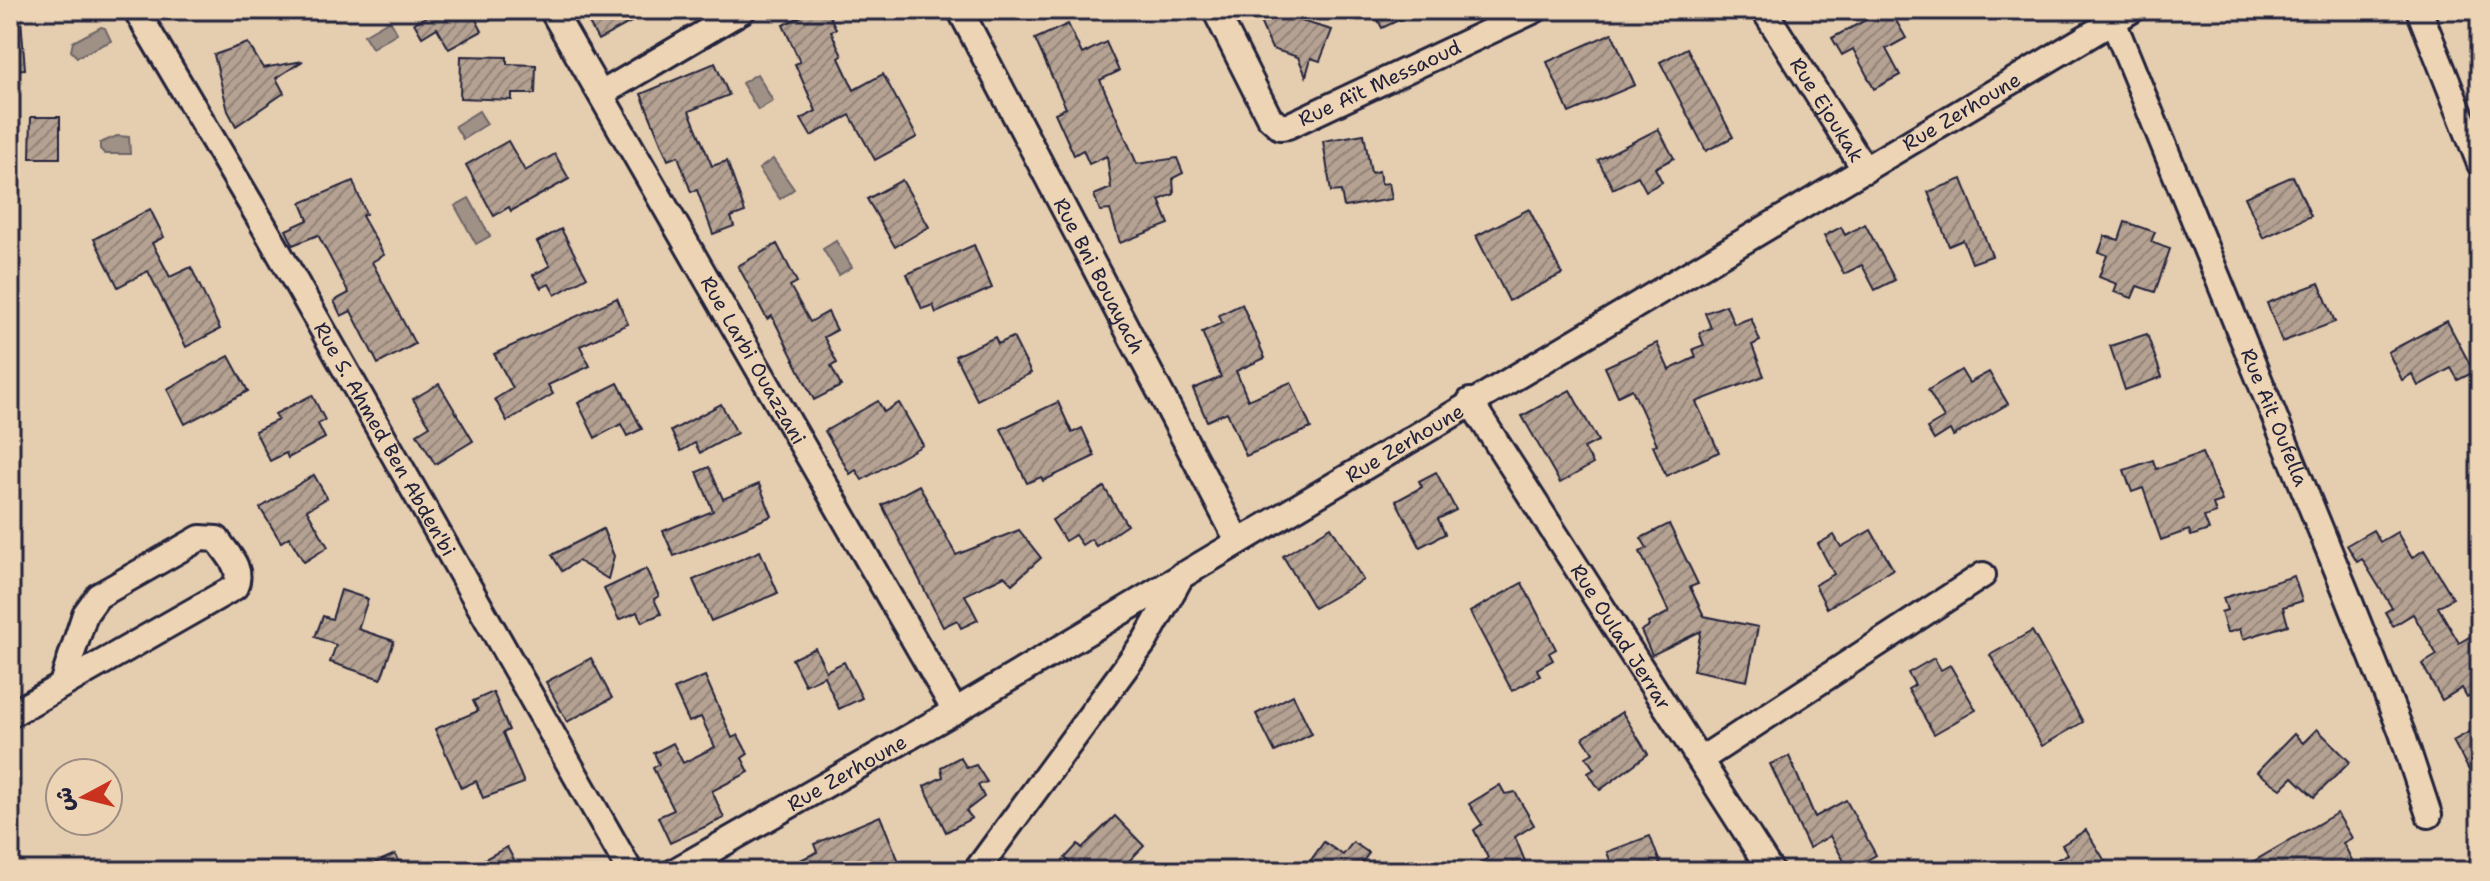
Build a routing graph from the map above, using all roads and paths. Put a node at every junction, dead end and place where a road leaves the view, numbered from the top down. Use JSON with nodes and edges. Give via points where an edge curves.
{"nodes":[{"id":1,"x":136,"y":10,"type":"edge"},
{"id":2,"x":552,"y":10,"type":"edge"},
{"id":3,"x":743,"y":10,"type":"edge"},
{"id":4,"x":960,"y":10,"type":"edge"},
{"id":5,"x":1215,"y":10,"type":"edge"},
{"id":6,"x":1535,"y":10,"type":"edge"},
{"id":7,"x":1764,"y":10,"type":"edge"},
{"id":8,"x":2419,"y":10,"type":"edge"},
{"id":9,"x":2122,"y":16,"type":"edge"},
{"id":10,"x":601,"y":94,"type":"junction"},
{"id":11,"x":2480,"y":164,"type":"edge"},
{"id":12,"x":1865,"y":170,"type":"junction"},
{"id":13,"x":1470,"y":401,"type":"junction"},
{"id":14,"x":1238,"y":541,"type":"junction"},
{"id":15,"x":1182,"y":575,"type":"junction"},
{"id":16,"x":1983,"y":575,"type":"dead end"},
{"id":17,"x":62,"y":684,"type":"junction"},
{"id":18,"x":955,"y":711,"type":"junction"},
{"id":19,"x":10,"y":715,"type":"edge"},
{"id":20,"x":1700,"y":760,"type":"junction"},
{"id":21,"x":2429,"y":815,"type":"dead end"},
{"id":22,"x":630,"y":871,"type":"edge"},
{"id":23,"x":675,"y":871,"type":"edge"},
{"id":24,"x":976,"y":871,"type":"edge"},
{"id":25,"x":1771,"y":871,"type":"edge"}],
"edges":[{"from":1,"to":22,"type":"street","name":"Rue S. Ahmed Ben Abden'bi"},
{"from":2,"to":10,"type":"street","name":"Rue Larbi Ouazzani"},
{"from":3,"to":10,"type":"street"},
{"from":4,"to":14,"type":"street","name":"Rue Bni Bouayach"},
{"from":5,"to":6,"type":"street","name":"Rue Aït Messaoud","via":[[1269,117],[1274,124],[1288,126]]},
{"from":7,"to":12,"type":"street","name":"Rue Ejoukak"},
{"from":8,"to":11,"type":"street"},
{"from":9,"to":12,"type":"street","name":"Rue Zerhoune"},
{"from":9,"to":21,"type":"street","name":"Rue Ait Oufella","via":[[2402,733]]},
{"from":10,"to":18,"type":"street","name":"Rue Larbi Ouazzani"},
{"from":12,"to":13,"type":"street","name":"Rue Zerhoune"},
{"from":13,"to":14,"type":"street","name":"Rue Zerhoune"},
{"from":13,"to":20,"type":"street","name":"Rue Oulad Jerrar"},
{"from":14,"to":15,"type":"street","name":"Rue Zerhoune"},
{"from":15,"to":18,"type":"street","name":"Rue Zerhoune"},
{"from":15,"to":24,"type":"street","via":[[1145,641]]},
{"from":16,"to":20,"type":"street"},
{"from":17,"to":17,"type":"street","via":[[235,587],[237,567],[217,539],[200,538],[98,596],[85,614]]},
{"from":17,"to":19,"type":"street"},
{"from":18,"to":23,"type":"street","name":"Rue Zerhoune"},
{"from":20,"to":25,"type":"street","name":"Rue Oulad Jerrar"}]}
